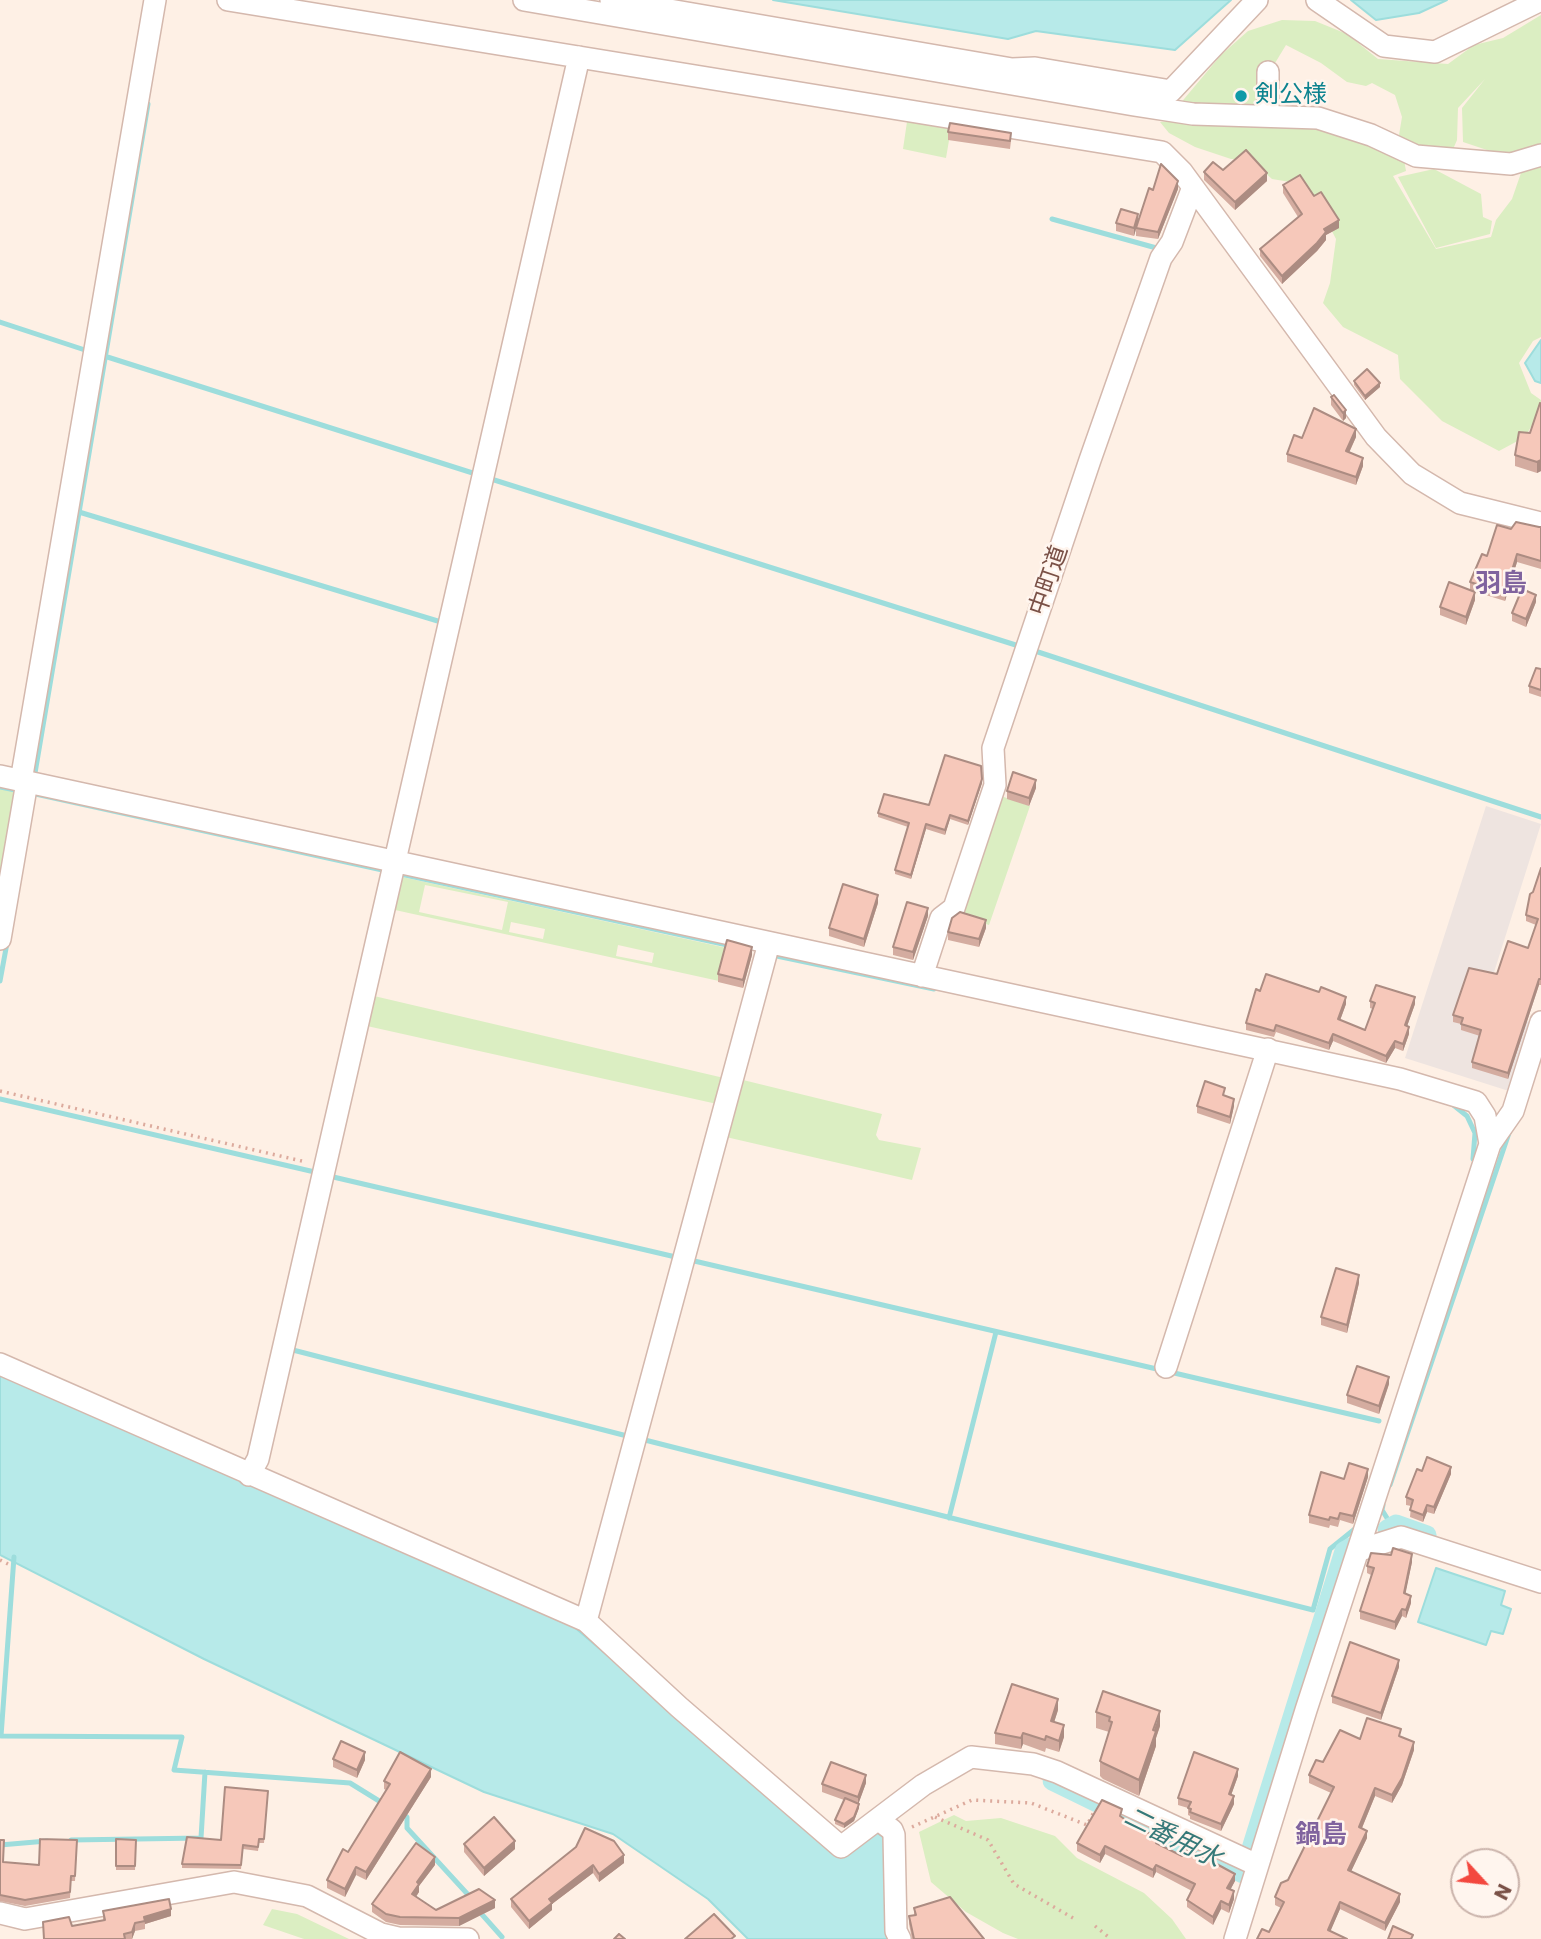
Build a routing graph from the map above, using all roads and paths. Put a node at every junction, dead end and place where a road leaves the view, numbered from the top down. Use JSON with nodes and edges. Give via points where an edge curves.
{"nodes":[{"id":1,"x":155,"y":0,"type":"edge"},
{"id":2,"x":228,"y":0,"type":"edge"},
{"id":3,"x":524,"y":0,"type":"edge"},
{"id":4,"x":611,"y":0,"type":"edge"},
{"id":5,"x":1257,"y":0,"type":"edge"},
{"id":6,"x":1317,"y":0,"type":"edge"},
{"id":7,"x":1541,"y":0,"type":"edge"},
{"id":8,"x":579,"y":57,"type":"junction"},
{"id":9,"x":1268,"y":72,"type":"dead end"},
{"id":10,"x":1268,"y":116,"type":"junction"},
{"id":11,"x":1541,"y":155,"type":"edge"},
{"id":12,"x":1193,"y":187,"type":"junction"},
{"id":13,"x":1541,"y":523,"type":"edge"},
{"id":14,"x":0,"y":776,"type":"edge"},
{"id":15,"x":24,"y":782,"type":"junction"},
{"id":16,"x":394,"y":868,"type":"junction"},
{"id":17,"x":0,"y":939,"type":"edge"},
{"id":18,"x":767,"y":950,"type":"junction"},
{"id":19,"x":922,"y":976,"type":"junction"},
{"id":20,"x":1541,"y":1022,"type":"edge"},
{"id":21,"x":1268,"y":1049,"type":"junction"},
{"id":22,"x":0,"y":1091,"type":"edge"},
{"id":23,"x":1490,"y":1144,"type":"junction"},
{"id":24,"x":324,"y":1172,"type":"junction"},
{"id":25,"x":0,"y":1364,"type":"edge"},
{"id":26,"x":1166,"y":1367,"type":"dead end"},
{"id":27,"x":249,"y":1475,"type":"junction"},
{"id":28,"x":1360,"y":1550,"type":"junction"},
{"id":29,"x":0,"y":1560,"type":"edge"},
{"id":30,"x":8,"y":1564,"type":"dead end"},
{"id":31,"x":1541,"y":1583,"type":"edge"},
{"id":32,"x":586,"y":1620,"type":"junction"},
{"id":33,"x":1096,"y":1807,"type":"edge"},
{"id":34,"x":934,"y":1817,"type":"junction"},
{"id":35,"x":887,"y":1827,"type":"junction"},
{"id":36,"x":1248,"y":1862,"type":"junction"},
{"id":37,"x":0,"y":1913,"type":"edge"},
{"id":38,"x":1073,"y":1918,"type":"dead end"},
{"id":39,"x":1095,"y":1926,"type":"dead end"},
{"id":40,"x":468,"y":1939,"type":"edge"},
{"id":41,"x":900,"y":1939,"type":"edge"},
{"id":42,"x":1111,"y":1939,"type":"edge"},
{"id":43,"x":1236,"y":1939,"type":"edge"}],
"edges":[{"from":1,"to":15,"type":"street"},
{"from":2,"to":8,"type":"street"},
{"from":3,"to":10,"type":"street","via":[[1134,105],[1193,114]]},
{"from":4,"to":5,"type":"street","via":[[1012,69],[1035,68],[1171,91]]},
{"from":6,"to":7,"type":"street","via":[[1384,46],[1435,52]]},
{"from":8,"to":12,"type":"street","via":[[1162,152]]},
{"from":8,"to":16,"type":"street"},
{"from":9,"to":10,"type":"street"},
{"from":10,"to":11,"type":"street","via":[[1318,118],[1416,156],[1511,164]]},
{"from":12,"to":13,"type":"street","via":[[1376,437],[1412,474],[1460,503]]},
{"from":12,"to":19,"type":"street","name":"中町道","via":[[1161,258],[993,747],[995,785],[954,908],[941,918]]},
{"from":14,"to":15,"type":"street"},
{"from":15,"to":16,"type":"street"},
{"from":15,"to":17,"type":"street"},
{"from":16,"to":18,"type":"street"},
{"from":16,"to":24,"type":"street"},
{"from":18,"to":19,"type":"street"},
{"from":18,"to":32,"type":"street"},
{"from":19,"to":21,"type":"street"},
{"from":20,"to":23,"type":"street","via":[[1513,1111]]},
{"from":21,"to":23,"type":"street","via":[[1448,1091],[1476,1102],[1485,1116]]},
{"from":21,"to":26,"type":"street"},
{"from":22,"to":24,"type":"path"},
{"from":23,"to":28,"type":"street"},
{"from":24,"to":27,"type":"street","via":[[258,1460]]},
{"from":25,"to":27,"type":"street"},
{"from":27,"to":32,"type":"street"},
{"from":28,"to":31,"type":"street","via":[[1401,1537]]},
{"from":28,"to":36,"type":"street"},
{"from":29,"to":30,"type":"path"},
{"from":32,"to":35,"type":"street","via":[[841,1847]]},
{"from":33,"to":34,"type":"path","via":[[1087,1825],[1031,1803],[972,1800]]},
{"from":34,"to":35,"type":"path"},
{"from":34,"to":38,"type":"path","via":[[988,1840],[1014,1884]]},
{"from":35,"to":36,"type":"street","via":[[923,1785],[971,1757],[1000,1759],[1057,1772]]},
{"from":35,"to":41,"type":"street"},
{"from":36,"to":43,"type":"street"},
{"from":37,"to":40,"type":"street","via":[[25,1919],[234,1882],[307,1896],[380,1934]]},
{"from":39,"to":42,"type":"path"}]}
